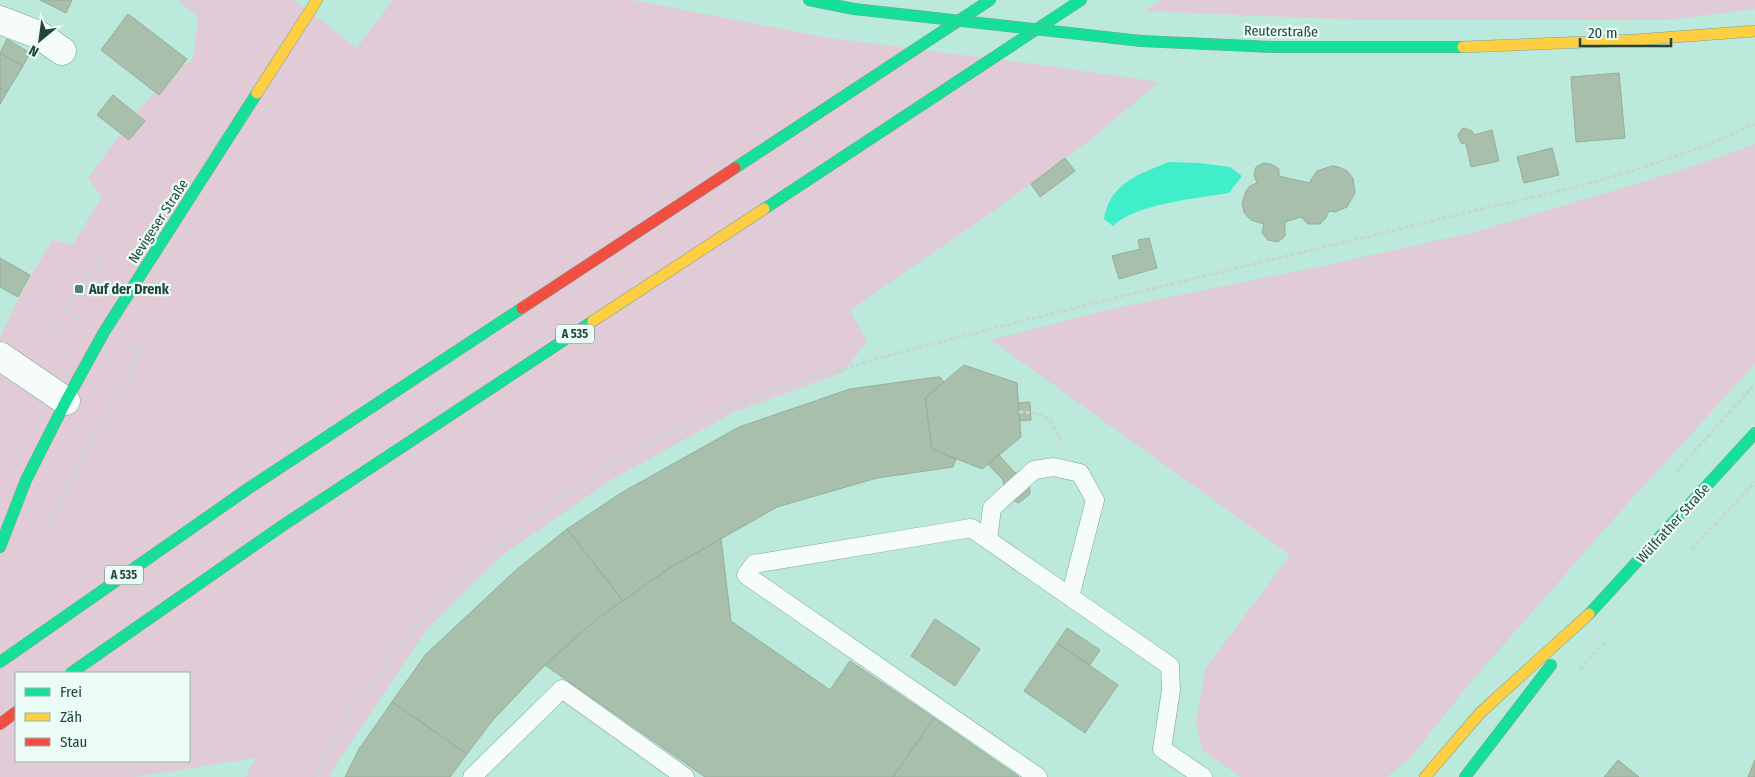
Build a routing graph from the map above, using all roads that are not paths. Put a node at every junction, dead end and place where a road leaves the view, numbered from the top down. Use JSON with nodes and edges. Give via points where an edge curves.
{"nodes":[{"id":1,"x":317,"y":0,"type":"edge"},
{"id":2,"x":809,"y":0,"type":"edge"},
{"id":3,"x":990,"y":0,"type":"edge"},
{"id":4,"x":1081,"y":0,"type":"edge"},
{"id":5,"x":0,"y":20,"type":"edge"},
{"id":6,"x":1755,"y":31,"type":"edge"},
{"id":7,"x":62,"y":51,"type":"dead end"},
{"id":8,"x":0,"y":356,"type":"edge"},
{"id":9,"x":66,"y":401,"type":"junction"},
{"id":10,"x":1755,"y":432,"type":"edge"},
{"id":11,"x":988,"y":540,"type":"junction"},
{"id":12,"x":0,"y":547,"type":"edge"},
{"id":13,"x":1070,"y":597,"type":"junction"},
{"id":14,"x":1591,"y":612,"type":"junction"},
{"id":15,"x":0,"y":662,"type":"edge"},
{"id":16,"x":72,"y":672,"type":"edge"},
{"id":17,"x":15,"y":713,"type":"edge"},
{"id":18,"x":0,"y":724,"type":"edge"},
{"id":19,"x":472,"y":777,"type":"edge"},
{"id":20,"x":686,"y":777,"type":"edge"},
{"id":21,"x":1038,"y":777,"type":"edge"},
{"id":22,"x":1203,"y":777,"type":"edge"},
{"id":23,"x":1425,"y":777,"type":"edge"},
{"id":24,"x":1465,"y":777,"type":"edge"}],
"edges":[{"from":1,"to":9,"type":"main road","name":"Nevigeser Straße","via":[[104,332]]},
{"from":2,"to":6,"type":"main road","name":"Reuterstraße","bridge":true,"via":[[1141,41],[1273,47],[1514,46]]},
{"from":3,"to":15,"type":"main road","number":"A 535","via":[[249,488]]},
{"from":4,"to":16,"type":"main road","number":"A 535","via":[[282,526]]},
{"from":5,"to":7,"type":"street","via":[[39,35]]},
{"from":8,"to":9,"type":"street"},
{"from":9,"to":12,"type":"main road","name":"Nevigeser Straße","via":[[26,480]]},
{"from":10,"to":14,"type":"main road","name":"Wülfrather Straße"},
{"from":11,"to":13,"type":"lane"},
{"from":11,"to":13,"type":"lane","via":[[992,508],[1034,470],[1054,467],[1080,473],[1095,500]]},
{"from":11,"to":21,"type":"lane","via":[[971,528],[754,564],[746,575]]},
{"from":13,"to":22,"type":"lane","via":[[1170,666],[1171,690],[1162,749]]},
{"from":14,"to":23,"type":"main road","name":"Wülfrather Straße","via":[[1481,712]]},
{"from":14,"to":24,"type":"main road","name":"Wülfrather Straße"},
{"from":17,"to":18,"type":"main road"},
{"from":19,"to":20,"type":"lane","via":[[562,689]]}]}
